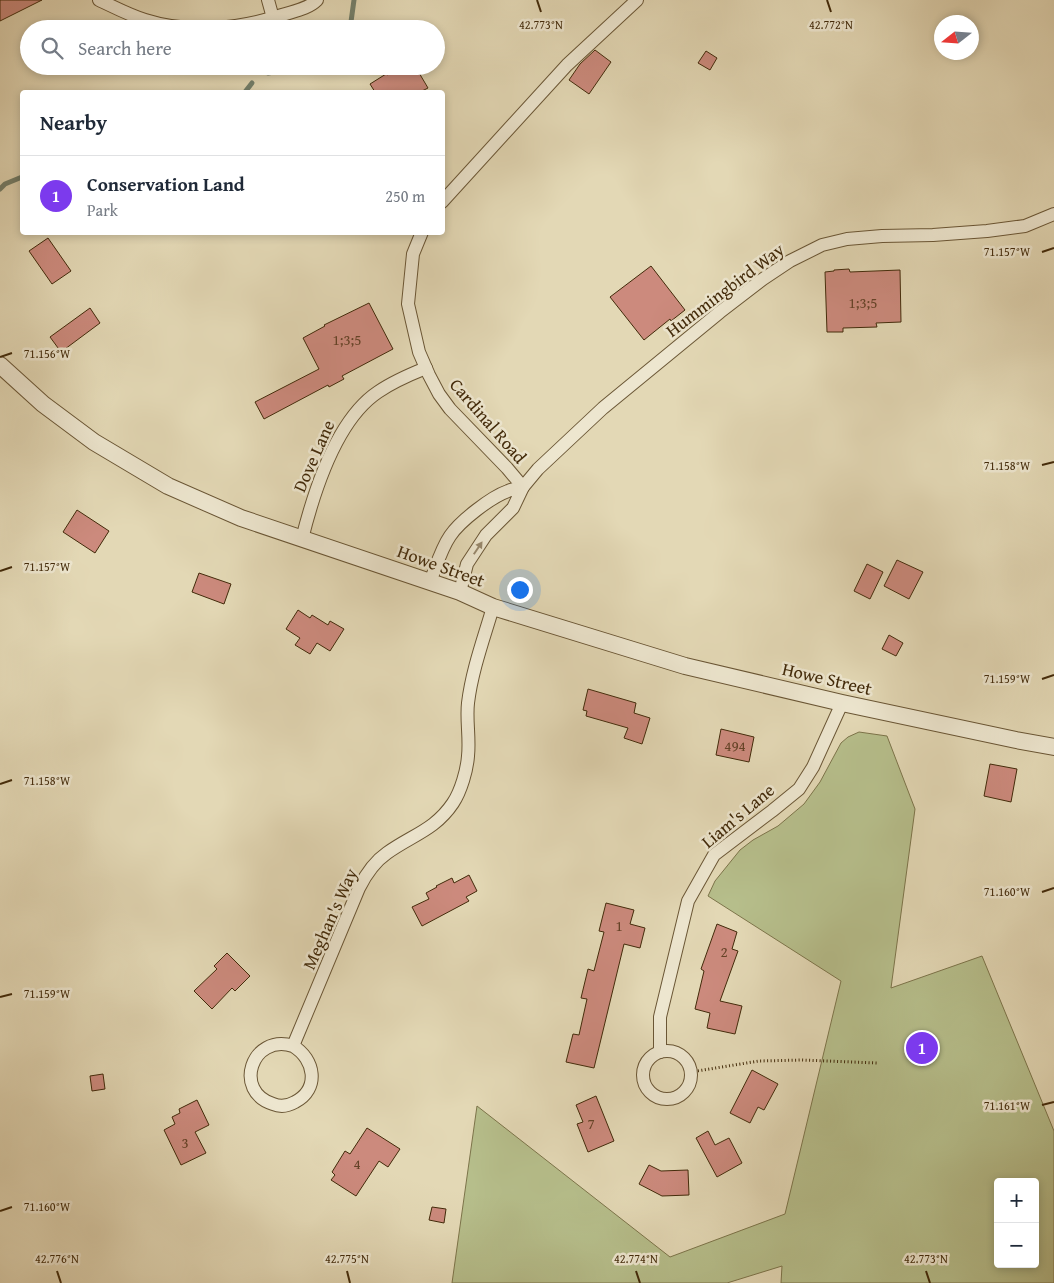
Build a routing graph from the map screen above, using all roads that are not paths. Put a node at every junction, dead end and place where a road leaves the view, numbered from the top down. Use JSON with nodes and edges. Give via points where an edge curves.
{"nodes":[{"id":1,"x":99,"y":0,"type":"edge"},
{"id":2,"x":268,"y":0,"type":"edge"},
{"id":3,"x":317,"y":0,"type":"edge"},
{"id":4,"x":637,"y":0,"type":"edge"},
{"id":5,"x":273,"y":18,"type":"junction"},
{"id":6,"x":147,"y":20,"type":"edge"},
{"id":7,"x":263,"y":20,"type":"edge"},
{"id":8,"x":445,"y":199,"type":"edge"},
{"id":9,"x":1054,"y":214,"type":"edge"},
{"id":10,"x":421,"y":235,"type":"edge"},
{"id":11,"x":0,"y":365,"type":"edge"},
{"id":12,"x":426,"y":368,"type":"junction"},
{"id":13,"x":522,"y":486,"type":"junction"},
{"id":14,"x":302,"y":538,"type":"junction"},
{"id":15,"x":430,"y":582,"type":"junction"},
{"id":16,"x":460,"y":592,"type":"junction"},
{"id":17,"x":493,"y":606,"type":"junction"},
{"id":18,"x":842,"y":703,"type":"junction"},
{"id":19,"x":1054,"y":747,"type":"edge"},
{"id":20,"x":294,"y":1046,"type":"junction"},
{"id":21,"x":660,"y":1052,"type":"junction"}],
"edges":[{"from":1,"to":6,"type":"street"},
{"from":2,"to":5,"type":"street"},
{"from":3,"to":5,"type":"street"},
{"from":4,"to":8,"type":"street","via":[[567,65]]},
{"from":5,"to":7,"type":"street"},
{"from":9,"to":13,"type":"street","name":"Hummingbird Way","via":[[1025,226],[847,240],[822,245],[790,261],[720,312],[603,408]]},
{"from":10,"to":12,"type":"street","name":"Cardinal Road","via":[[414,254],[408,304]]},
{"from":11,"to":14,"type":"street","name":"Howe Street","via":[[43,404],[94,442],[168,486],[240,518]]},
{"from":12,"to":13,"type":"street","name":"Cardinal Road","via":[[450,409]]},
{"from":12,"to":14,"type":"street","name":"Dove Lane","via":[[378,392],[348,421],[333,448],[309,510]]},
{"from":13,"to":15,"type":"street","name":"Hummingbird Way","via":[[507,491],[458,526],[450,536]]},
{"from":16,"to":13,"type":"street","name":"Hummingbird Way","one_way":true,"via":[[467,564],[486,535],[513,508]]},
{"from":14,"to":15,"type":"street","name":"Howe Street"},
{"from":15,"to":16,"type":"street","name":"Howe Street"},
{"from":16,"to":17,"type":"street","name":"Howe Street"},
{"from":17,"to":18,"type":"street","name":"Howe Street","via":[[685,666]]},
{"from":17,"to":20,"type":"street","name":"Meghan's Way","via":[[471,687],[468,757],[458,794],[438,822],[386,854],[366,875]]},
{"from":18,"to":19,"type":"street","name":"Howe Street"},
{"from":18,"to":21,"type":"street","name":"Liam's Lane","via":[[813,767],[798,788],[714,855],[688,901],[660,1017]]},
{"from":20,"to":20,"type":"street","via":[[308,1059],[312,1071],[311,1084],[295,1103],[282,1106],[270,1103],[253,1087],[250,1075],[253,1063],[270,1046]]},
{"from":21,"to":21,"type":"street","via":[[668,1051],[684,1058],[691,1072],[688,1088],[667,1100],[652,1094],[644,1082],[648,1061]]}]}
